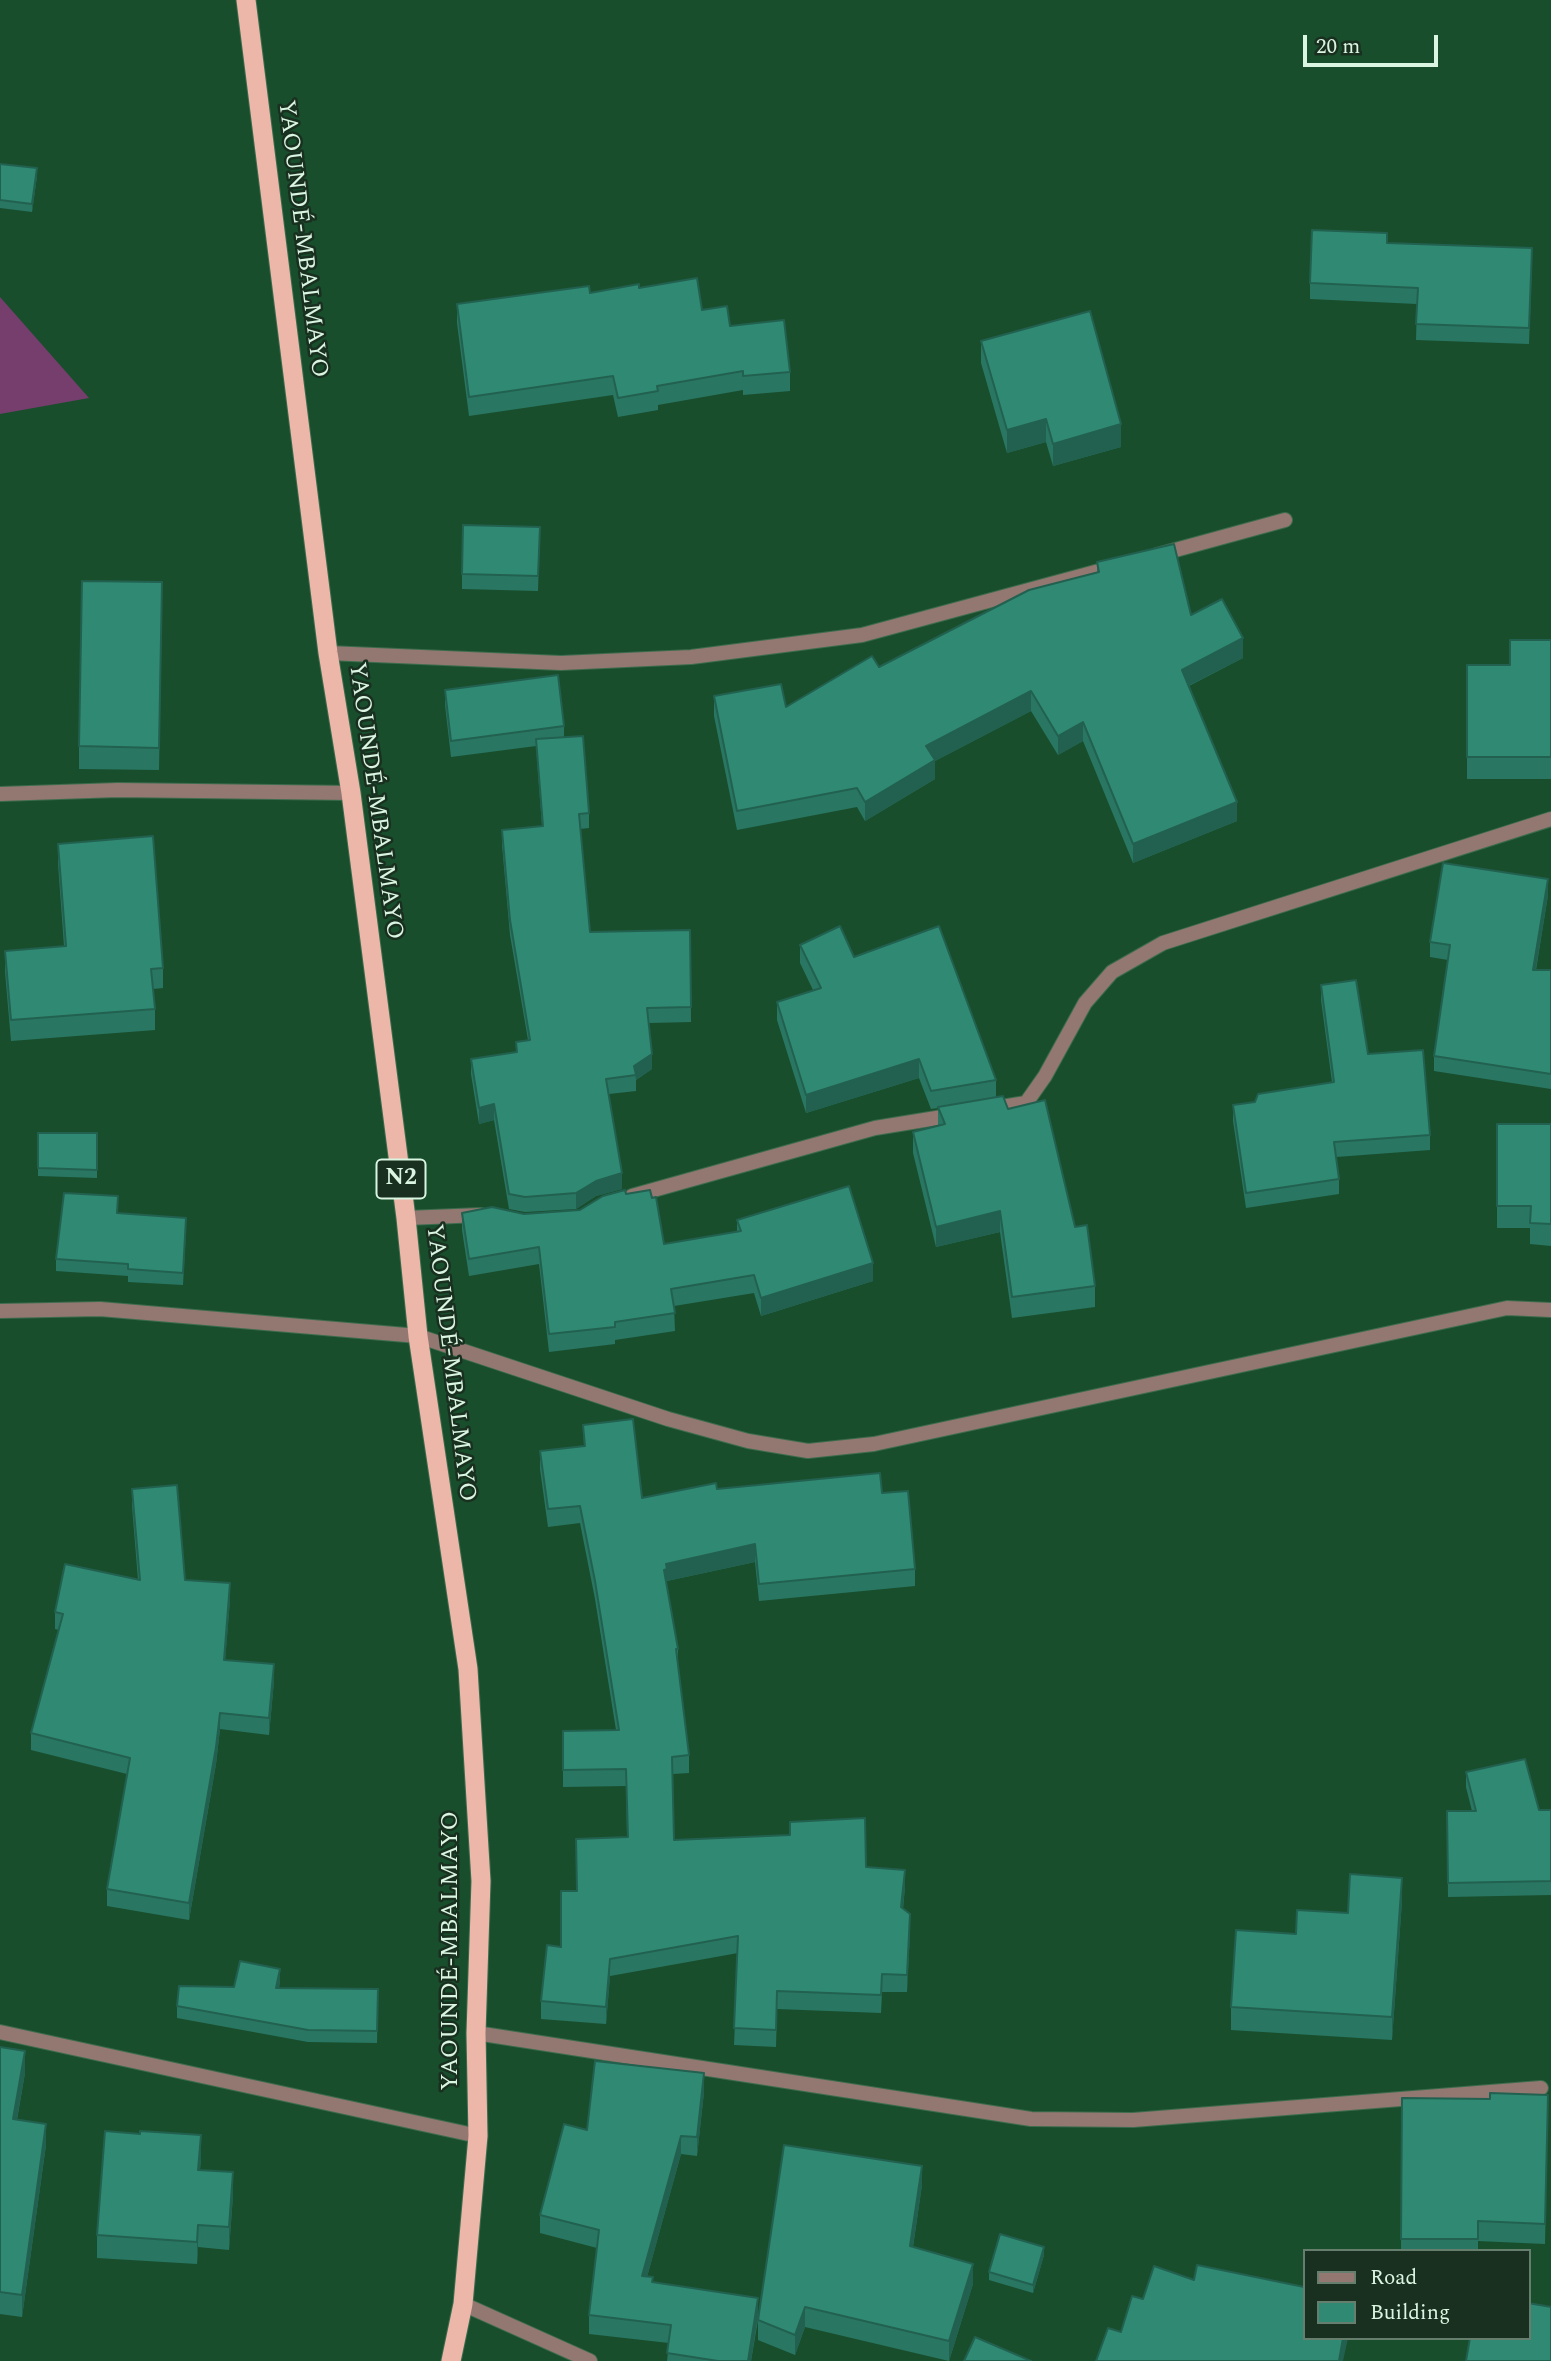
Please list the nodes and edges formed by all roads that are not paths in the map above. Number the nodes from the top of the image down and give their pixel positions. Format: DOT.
graph roads {
  1 [pos="246,0"];
  2 [pos="1285,520"];
  3 [pos="328,653"];
  4 [pos="351,793"];
  5 [pos="0,794"];
  6 [pos="1551,819"];
  7 [pos="612,1201"];
  8 [pos="499,1217"];
  9 [pos="406,1218"];
  10 [pos="1551,1310"];
  11 [pos="0,1311"];
  12 [pos="418,1336"];
  13 [pos="0,2032"];
  14 [pos="476,2034"];
  15 [pos="1541,2088"];
  16 [pos="478,2136"];
  17 [pos="463,2304"];
  18 [pos="451,2361"];
  19 [pos="590,2361"];
  1 -- 3 [label="highway, YAOUNDÉ-MBALMAYO / N2"];
  2 -- 3 [label="street"];
  3 -- 4 [label="highway, YAOUNDÉ-MBALMAYO / N2"];
  4 -- 5 [label="street"];
  4 -- 9 [label="highway, YAOUNDÉ-MBALMAYO / N2"];
  6 -- 7 [label="street"];
  8 -- 9 [label="street"];
  9 -- 12 [label="highway, YAOUNDÉ-MBALMAYO / N2"];
  10 -- 12 [label="street"];
  11 -- 12 [label="street"];
  12 -- 14 [label="highway, YAOUNDÉ-MBALMAYO / N2"];
  13 -- 16 [label="street"];
  14 -- 15 [label="street"];
  14 -- 16 [label="highway, YAOUNDÉ-MBALMAYO / N2"];
  16 -- 17 [label="highway, YAOUNDÉ-MBALMAYO / N2"];
  17 -- 18 [label="highway, YAOUNDÉ-MBALMAYO / N2"];
  17 -- 19 [label="street"];
}
